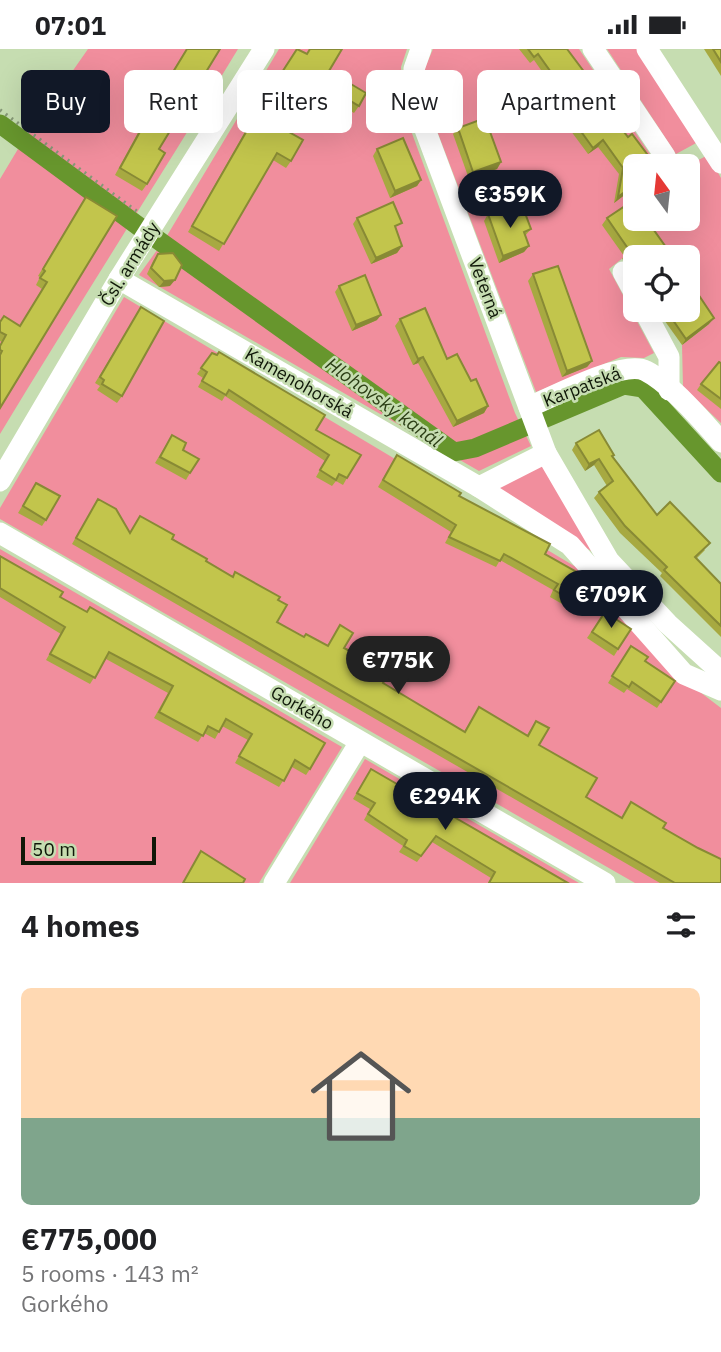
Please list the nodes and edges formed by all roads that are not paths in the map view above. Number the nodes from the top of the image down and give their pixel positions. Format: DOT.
graph roads {
  1 [pos="264,49"];
  2 [pos="421,49"];
  3 [pos="593,49"];
  4 [pos="647,49"];
  5 [pos="664,154"];
  6 [pos="721,163"];
  7 [pos="119,279"];
  8 [pos="650,322"];
  9 [pos="669,390"];
  10 [pos="529,407"];
  11 [pos="721,442"];
  12 [pos="546,453"];
  13 [pos="0,481"];
  14 [pos="479,487"];
  15 [pos="0,533"];
  16 [pos="721,672"];
  17 [pos="721,690"];
  18 [pos="360,742"];
  19 [pos="274,883"];
  20 [pos="605,883"];
  1 -- 7 [label="street, Čsl. armády"];
  2 -- 10 [label="street, Veterná"];
  3 -- 5 [label="street"];
  4 -- 6 [label="street"];
  7 -- 13 [label="street, Čsl. armády"];
  7 -- 14 [label="street, Kamenohorská"];
  8 -- 9 [label="street"];
  9 -- 10 [label="street, Karpatská"];
  9 -- 11 [label="street, Karpatská"];
  10 -- 12 [label="street"];
  12 -- 14 [label="street"];
  12 -- 16 [label="street"];
  14 -- 17 [label="street, Kamenohorská"];
  15 -- 18 [label="street, Gorkého"];
  18 -- 19 [label="street"];
  18 -- 20 [label="street, Gorkého"];
}
